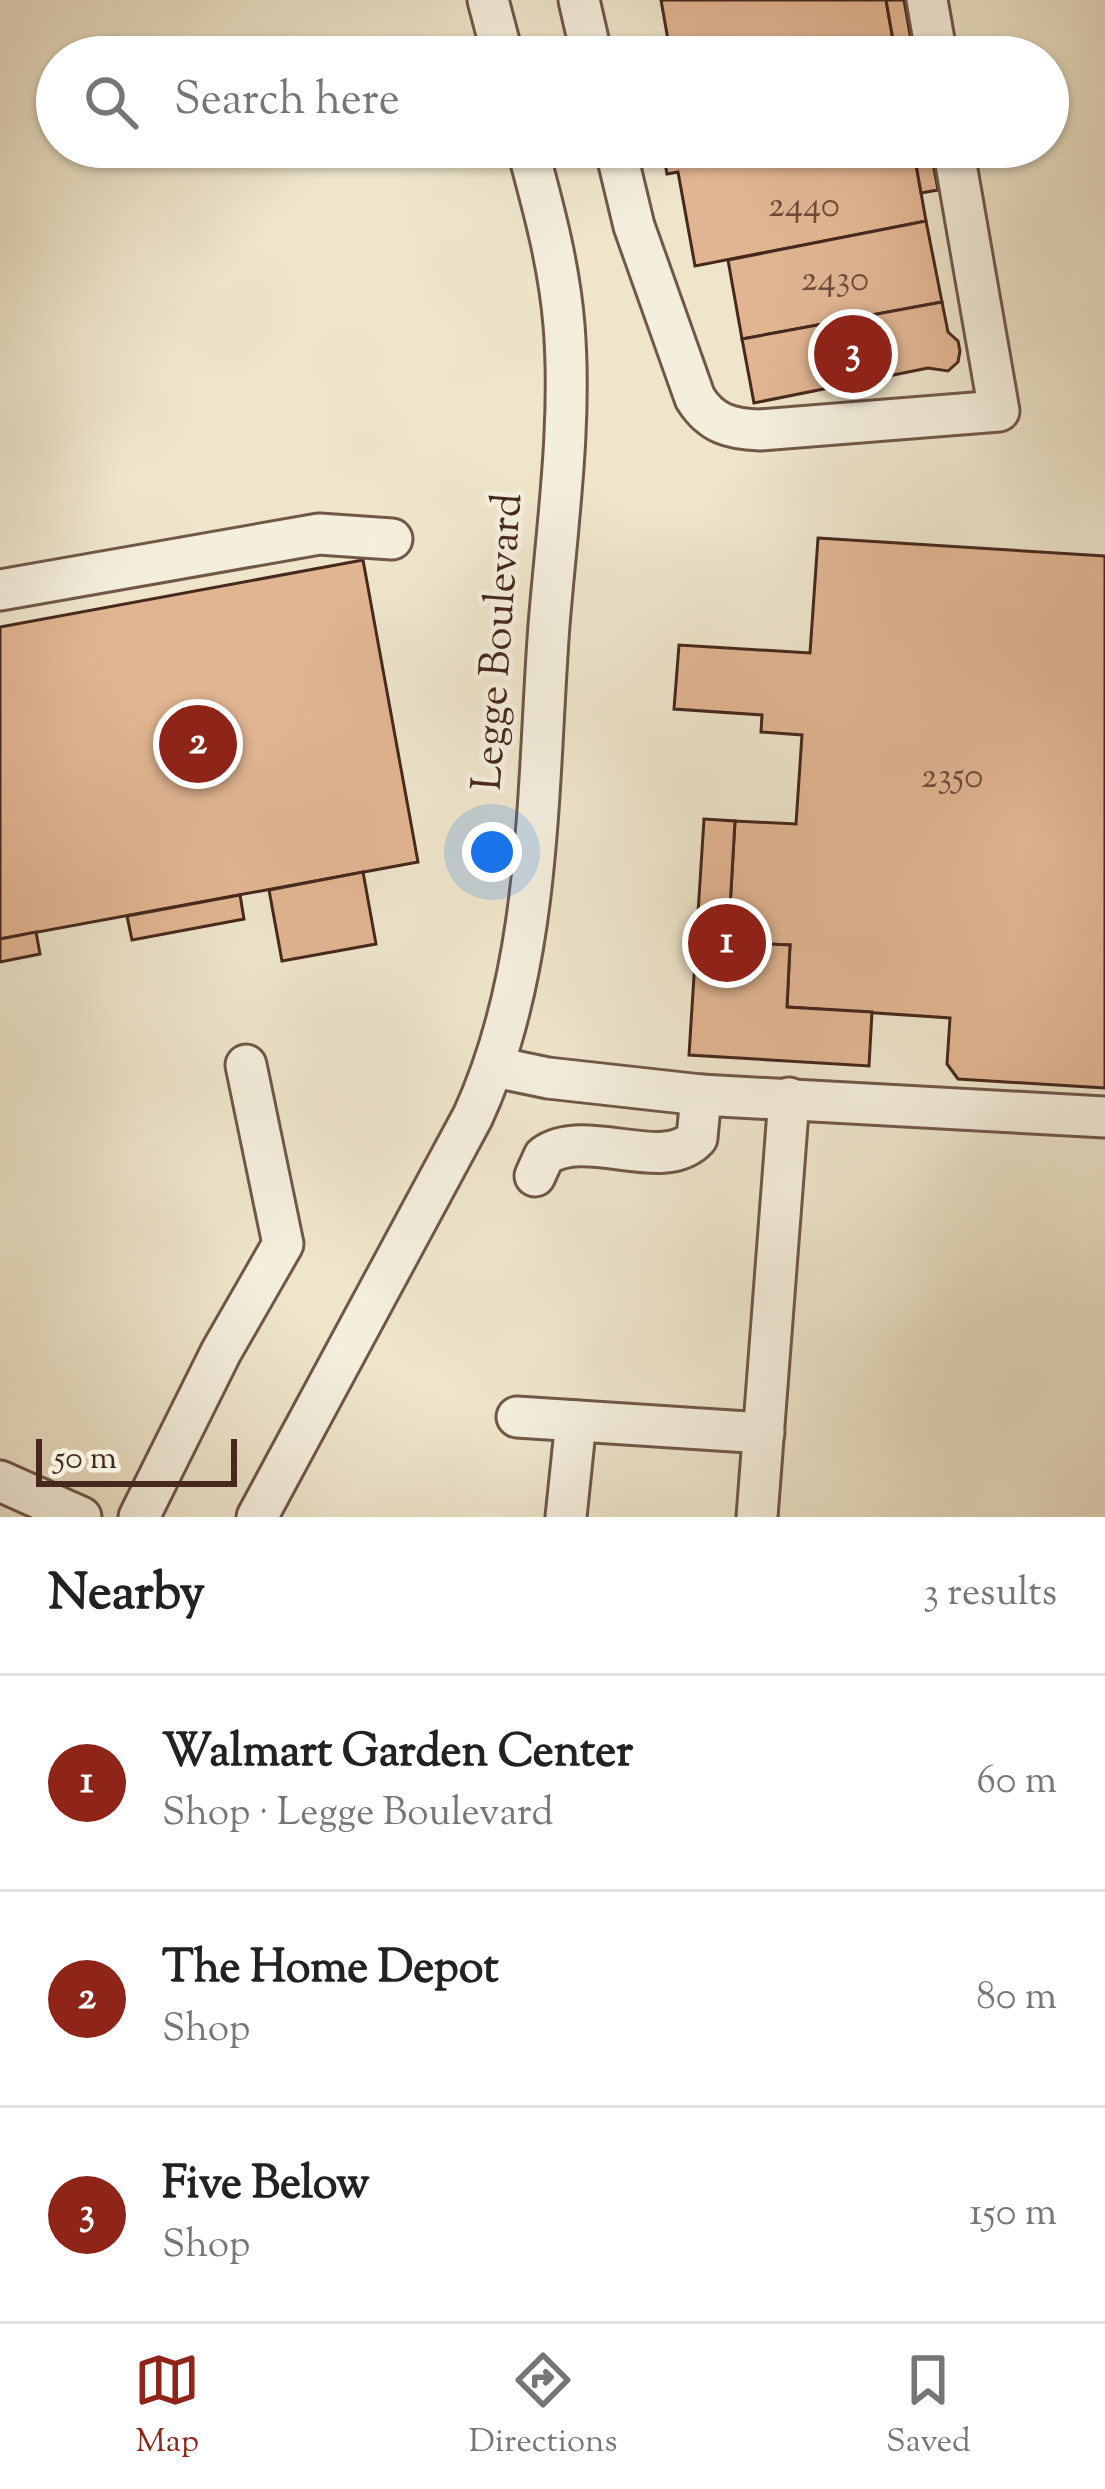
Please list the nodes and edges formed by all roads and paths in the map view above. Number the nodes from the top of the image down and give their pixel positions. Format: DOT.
graph roads {
  1 [pos="488,0"];
  2 [pos="579,0"];
  3 [pos="927,0"];
  4 [pos="497,36"];
  5 [pos="587,36"];
  6 [pos="933,36"];
  7 [pos="532,168"];
  8 [pos="619,168"];
  9 [pos="957,168"];
  10 [pos="392,538"];
  11 [pos="0,590"];
  12 [pos="246,1065"];
  13 [pos="495,1067"];
  14 [pos="701,1095"];
  15 [pos="789,1098"];
  16 [pos="1105,1117"];
  17 [pos="536,1176"];
  18 [pos="518,1417"];
  19 [pos="576,1420"];
  20 [pos="764,1433"];
  21 [pos="0,1481"];
  22 [pos="576,1516"];
  23 [pos="81,1517"];
  24 [pos="139,1517"];
  25 [pos="257,1517"];
  26 [pos="757,1517"];
  1 -- 4 [label="street"];
  2 -- 5 [label="street"];
  3 -- 6 [label="street"];
  7 -- 13 [label="street, Legge Boulevard"];
  8 -- 9 [label="street"];
  10 -- 11 [label="street"];
  12 -- 24 [label="street"];
  13 -- 14 [label="street"];
  13 -- 25 [label="street, Legge Boulevard"];
  14 -- 15 [label="street"];
  14 -- 17 [label="street"];
  15 -- 16 [label="street"];
  15 -- 20 [label="street"];
  18 -- 19 [label="street"];
  19 -- 20 [label="street"];
  19 -- 22 [label="street"];
  20 -- 26 [label="street"];
  21 -- 23 [label="street"];
}
